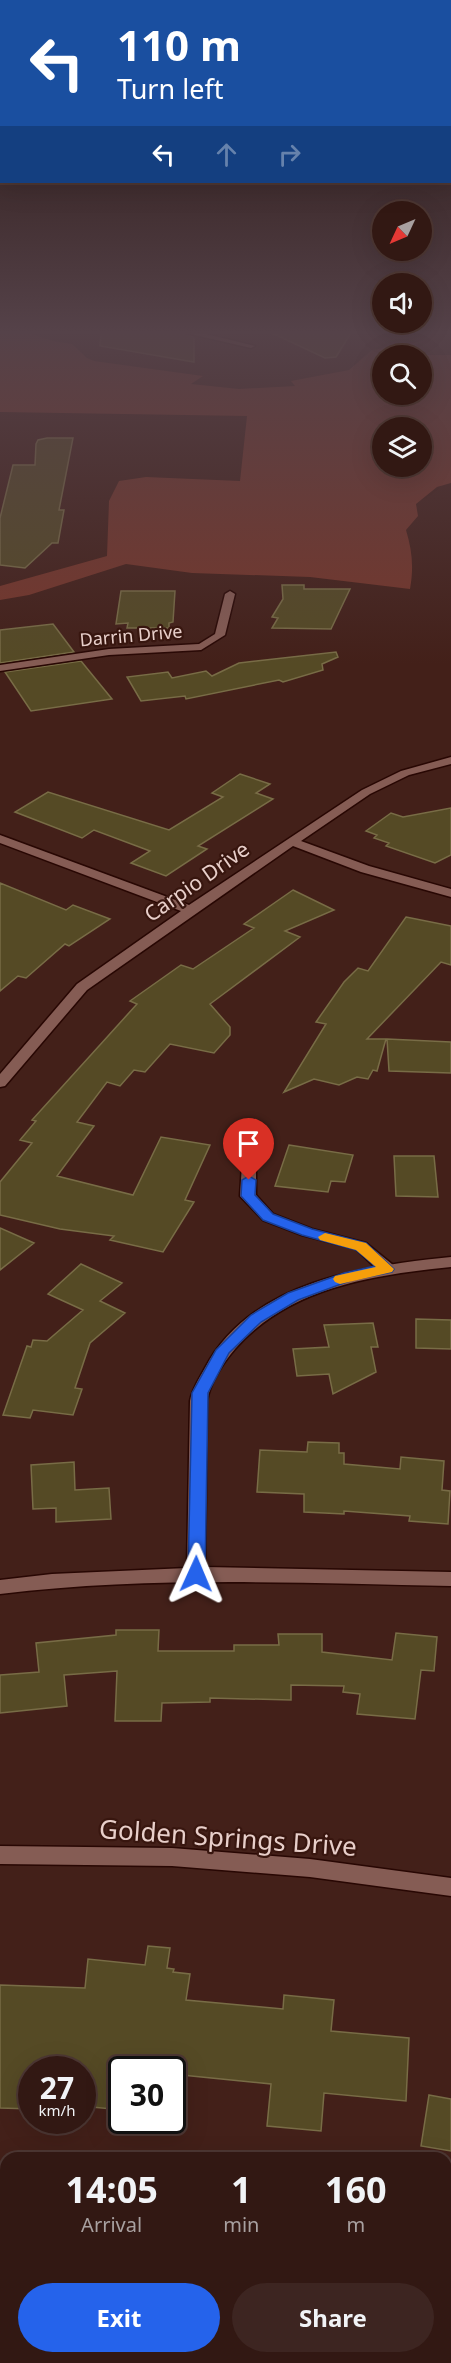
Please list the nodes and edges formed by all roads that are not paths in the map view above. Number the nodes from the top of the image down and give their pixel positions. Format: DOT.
graph roads {
  1 [pos="230,594"];
  2 [pos="0,668"];
  3 [pos="451,760"];
  4 [pos="0,839"];
  5 [pos="291,841"];
  6 [pos="451,893"];
  7 [pos="190,910"];
  8 [pos="0,1083"];
  9 [pos="249,1164"];
  10 [pos="451,1262"];
  11 [pos="387,1269"];
  12 [pos="196,1574"];
  13 [pos="451,1579"];
  14 [pos="0,1587"];
  15 [pos="0,1855"];
  16 [pos="451,1887"];
  1 -- 2 [label="street, Darrin Drive"];
  3 -- 5 [label="street, Carpio Drive"];
  4 -- 7 [label="street"];
  5 -- 6 [label="street"];
  5 -- 7 [label="street, Carpio Drive"];
  7 -- 8 [label="street, Carpio Drive"];
  9 -- 11 [label="street"];
  10 -- 11 [label="street"];
  11 -- 12 [label="street"];
  12 -- 13 [label="street"];
  12 -- 14 [label="street"];
  15 -- 16 [label="street, Golden Springs Drive"];
}
